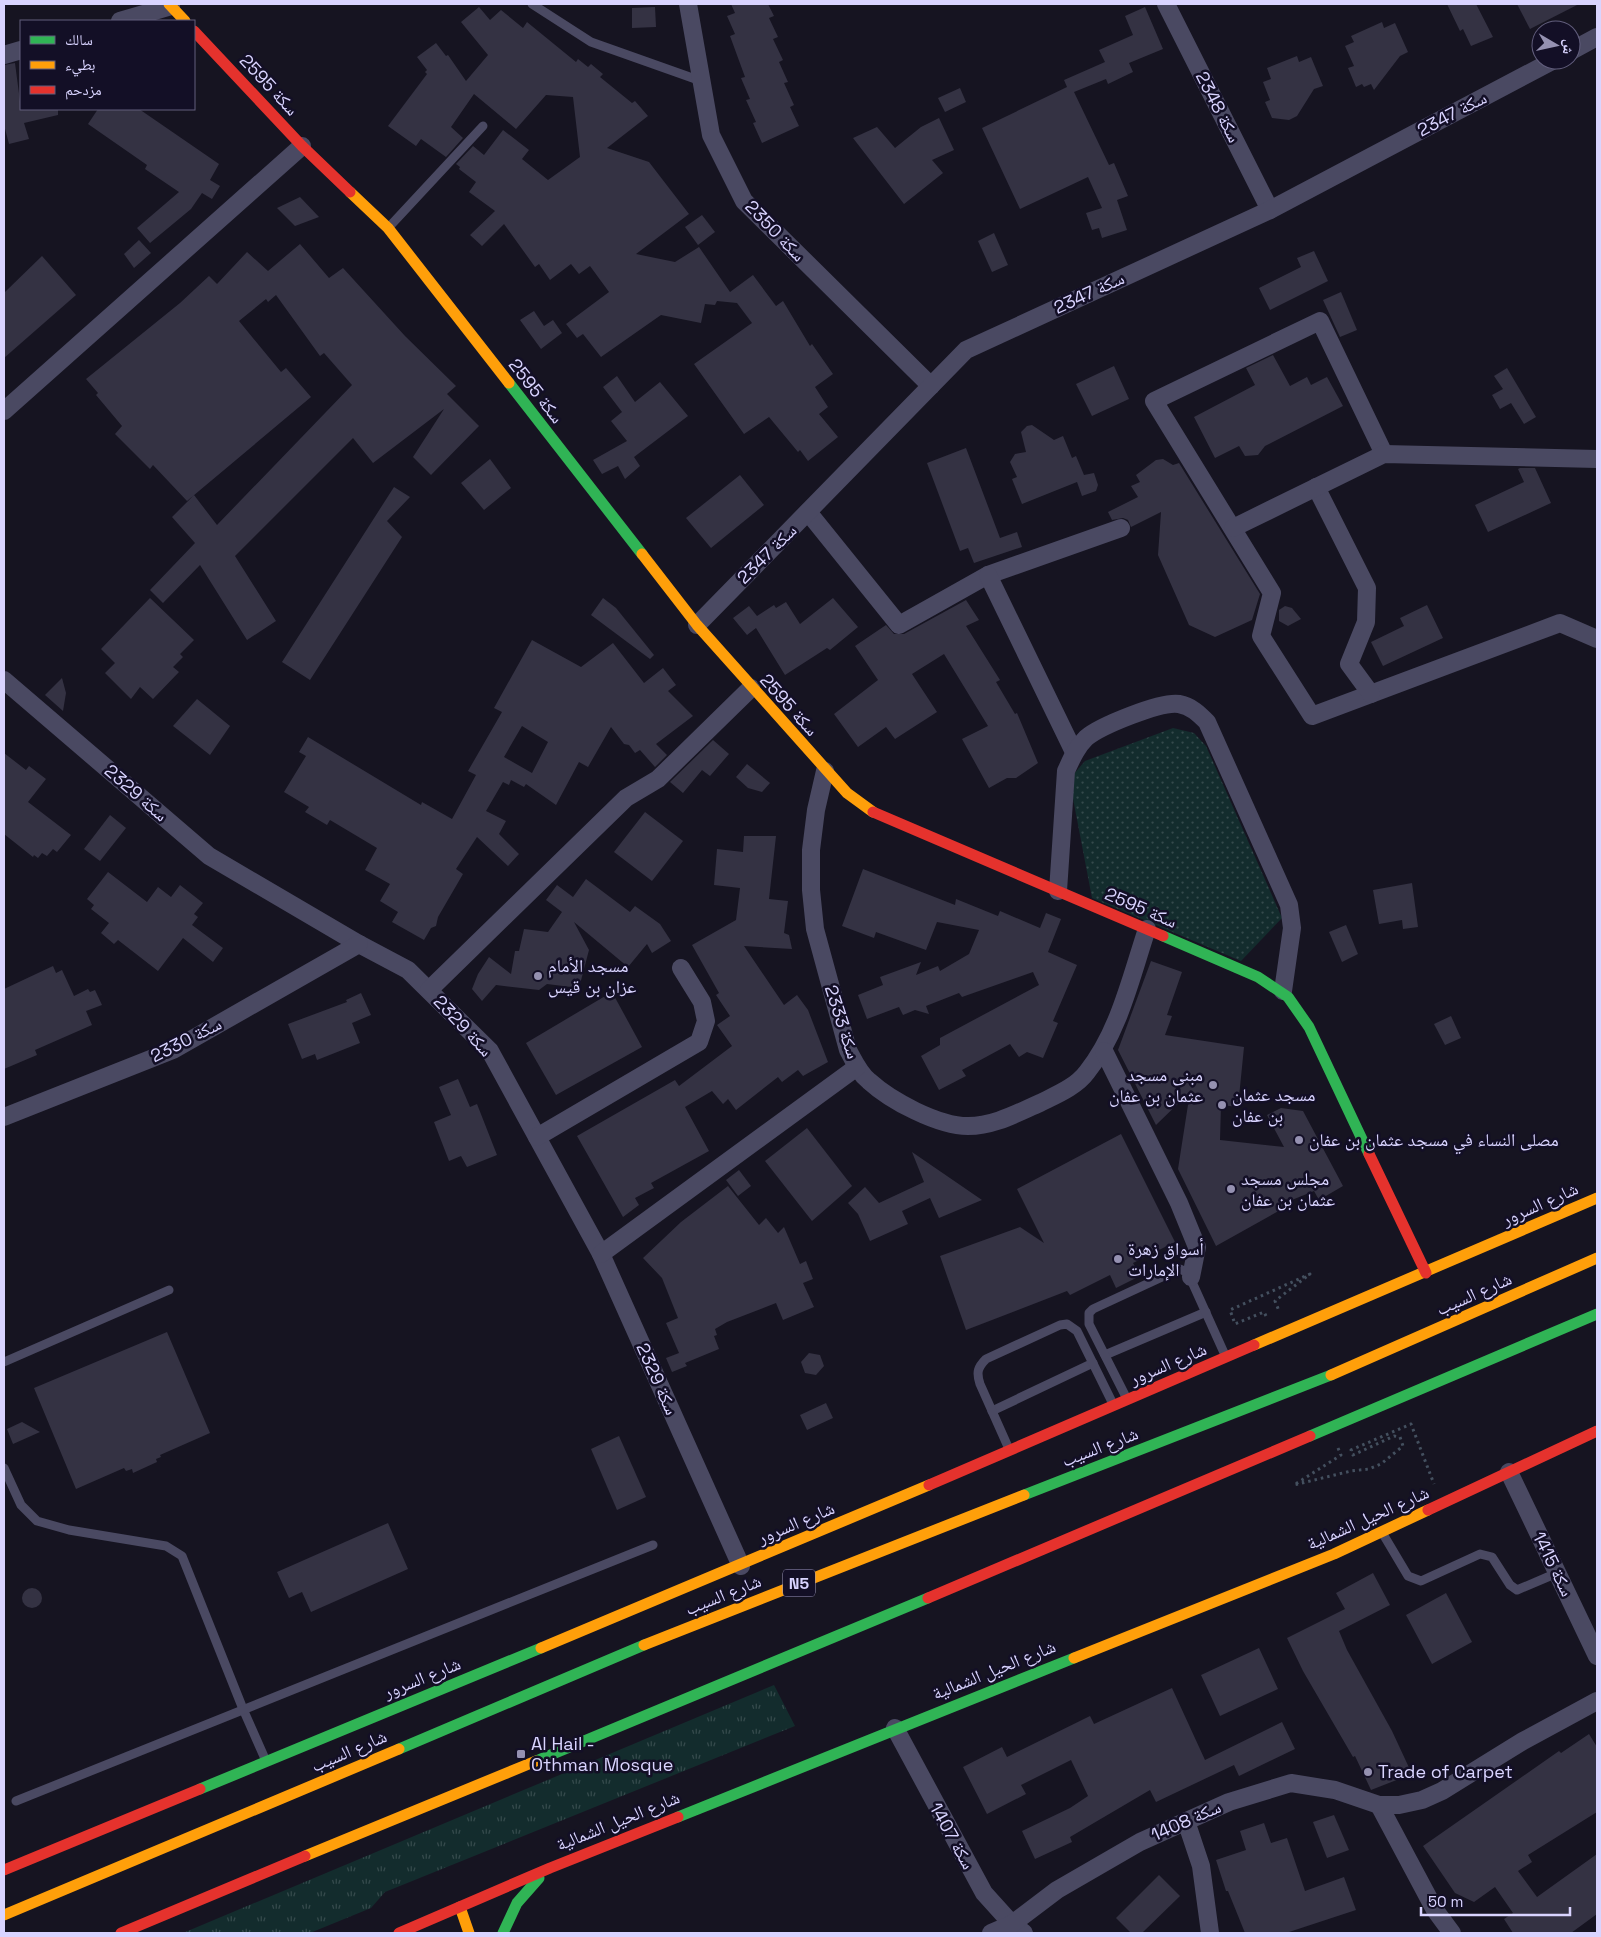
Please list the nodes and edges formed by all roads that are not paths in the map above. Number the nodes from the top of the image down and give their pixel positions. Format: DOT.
graph roads {
  1 [pos="532,4"];
  2 [pos="688,4"];
  3 [pos="1166,4"];
  4 [pos="170,5"];
  5 [pos="123,20"];
  6 [pos="184,20"];
  7 [pos="195,32"];
  8 [pos="1597,37"];
  9 [pos="1581,46"];
  10 [pos="20,50"];
  11 [pos="4,55"];
  12 [pos="1535,70"];
  13 [pos="701,81"];
  14 [pos="483,126"];
  15 [pos="302,146"];
  16 [pos="1270,210"];
  17 [pos="388,228"];
  18 [pos="931,386"];
  19 [pos="4,410"];
  20 [pos="1384,454"];
  21 [pos="1597,459"];
  22 [pos="1316,487"];
  23 [pos="808,512"];
  24 [pos="1121,528"];
  25 [pos="1232,528"];
  26 [pos="988,575"];
  27 [pos="697,625"];
  28 [pos="1597,639"];
  29 [pos="4,680"];
  30 [pos="751,688"];
  31 [pos="1371,694"];
  32 [pos="1074,752"];
  33 [pos="825,771"];
  34 [pos="1058,891"];
  35 [pos="1147,929"];
  36 [pos="359,944"];
  37 [pos="682,968"];
  38 [pos="429,990"];
  39 [pos="1283,991"];
  40 [pos="1104,1051"];
  41 [pos="857,1067"];
  42 [pos="4,1117"];
  43 [pos="537,1137"];
  44 [pos="1597,1198"];
  45 [pos="601,1254"];
  46 [pos="1597,1258"];
  47 [pos="1426,1273"];
  48 [pos="1190,1277"];
  49 [pos="170,1290"];
  50 [pos="1206,1312"];
  51 [pos="1597,1314"];
  52 [pos="1105,1355"];
  53 [pos="1226,1358"];
  54 [pos="4,1362"];
  55 [pos="1093,1363"];
  56 [pos="1127,1401"];
  57 [pos="1114,1406"];
  58 [pos="992,1411"];
  59 [pos="1597,1431"];
  60 [pos="1010,1451"];
  61 [pos="4,1468"];
  62 [pos="1509,1472"];
  63 [pos="1382,1532"];
  64 [pos="653,1545"];
  65 [pos="741,1566"];
  66 [pos="1557,1573"];
  67 [pos="1597,1656"];
  68 [pos="1597,1701"];
  69 [pos="243,1709"];
  70 [pos="895,1728"];
  71 [pos="267,1762"];
  72 [pos="16,1801"];
  73 [pos="1379,1805"];
  74 [pos="1186,1821"];
  75 [pos="5,1866"];
  76 [pos="550,1868"];
  77 [pos="460,1907"];
  78 [pos="4,1915"];
  79 [pos="1018,1929"];
  80 [pos="121,1933"];
  81 [pos="399,1933"];
  82 [pos="469,1933"];
  83 [pos="503,1933"];
  84 [pos="991,1933"];
  85 [pos="1210,1933"];
  86 [pos="1452,1933"];
  1 -- 13 [label="lane"];
  2 -- 13 [label="street, سكة 2350"];
  3 -- 16 [label="street, سكة 2348"];
  4 -- 5 [label="street"];
  4 -- 6 [label="main road"];
  7 -- 15 [label="main road, سكة 2595"];
  8 -- 9 [label="street"];
  10 -- 11 [label="street"];
  12 -- 16 [label="street, سكة 2347"];
  13 -- 18 [label="street, سكة 2350"];
  14 -- 17 [label="lane"];
  15 -- 17 [label="main road, سكة 2595"];
  15 -- 19 [label="street"];
  16 -- 18 [label="street, سكة 2347"];
  17 -- 27 [label="main road, سكة 2595"];
  18 -- 23 [label="street, سكة 2347"];
  20 -- 21 [label="street"];
  20 -- 22 [label="street"];
  20 -- 25 [label="street"];
  22 -- 25 [label="street"];
  22 -- 31 [label="street"];
  23 -- 26 [label="street"];
  23 -- 27 [label="street, سكة 2347"];
  24 -- 26 [label="street"];
  25 -- 31 [label="street"];
  26 -- 32 [label="street"];
  27 -- 30 [label="main road, سكة 2595"];
  28 -- 31 [label="street"];
  29 -- 36 [label="street, سكة 2329"];
  30 -- 33 [label="main road, سكة 2595"];
  30 -- 38 [label="street"];
  32 -- 34 [label="street"];
  32 -- 39 [label="street"];
  33 -- 34 [label="main road, سكة 2595"];
  33 -- 41 [label="street, سكة 2333"];
  34 -- 35 [label="main road, سكة 2595"];
  35 -- 39 [label="main road, سكة 2595"];
  35 -- 40 [label="street, سكة 2333"];
  36 -- 38 [label="street, سكة 2329"];
  36 -- 42 [label="street, سكة 2330"];
  37 -- 43 [label="street"];
  38 -- 43 [label="street, سكة 2329"];
  39 -- 47 [label="main road, سكة 2595"];
  40 -- 41 [label="street, سكة 2333"];
  40 -- 48 [label="street"];
  41 -- 45 [label="street"];
  43 -- 45 [label="street, سكة 2329"];
  44 -- 47 [label="main road, شارع السرور"];
  45 -- 65 [label="street, سكة 2329"];
  46 -- 78 [label="main road, شارع السيب / N5"];
  47 -- 53 [label="main road, شارع السرور"];
  48 -- 50 [label="lane"];
  48 -- 52 [label="lane"];
  49 -- 54 [label="lane"];
  50 -- 52 [label="lane"];
  50 -- 53 [label="lane"];
  51 -- 80 [label="main road"];
  52 -- 56 [label="lane"];
  53 -- 56 [label="main road, شارع السرور"];
  55 -- 57 [label="lane"];
  55 -- 58 [label="lane"];
  55 -- 58 [label="lane"];
  56 -- 57 [label="main road, شارع السرور"];
  57 -- 60 [label="main road, شارع السرور"];
  58 -- 60 [label="lane"];
  59 -- 62 [label="main road, شارع الحيل الشمالية"];
  60 -- 65 [label="main road, شارع السرور"];
  61 -- 69 [label="lane"];
  62 -- 63 [label="main road, شارع الحيل الشمالية"];
  62 -- 66 [label="street, سكة 1415"];
  63 -- 66 [label="lane"];
  63 -- 70 [label="main road, شارع الحيل الشمالية"];
  64 -- 69 [label="lane"];
  65 -- 71 [label="main road, شارع السرور"];
  66 -- 67 [label="street, سكة 1415"];
  68 -- 73 [label="street, سكة 1408"];
  69 -- 71 [label="lane"];
  69 -- 72 [label="lane"];
  70 -- 76 [label="main road, شارع الحيل الشمالية"];
  70 -- 79 [label="street, سكة 1407"];
  71 -- 75 [label="main road, شارع السرور"];
  73 -- 74 [label="street, سكة 1408"];
  73 -- 86 [label="street"];
  74 -- 79 [label="street, سكة 1408"];
  74 -- 85 [label="street"];
  76 -- 77 [label="main road, شارع الحيل الشمالية"];
  76 -- 83 [label="main road"];
  77 -- 81 [label="main road, شارع الحيل الشمالية"];
  77 -- 82 [label="main road"];
  79 -- 84 [label="street, سكة 1408"];
}
